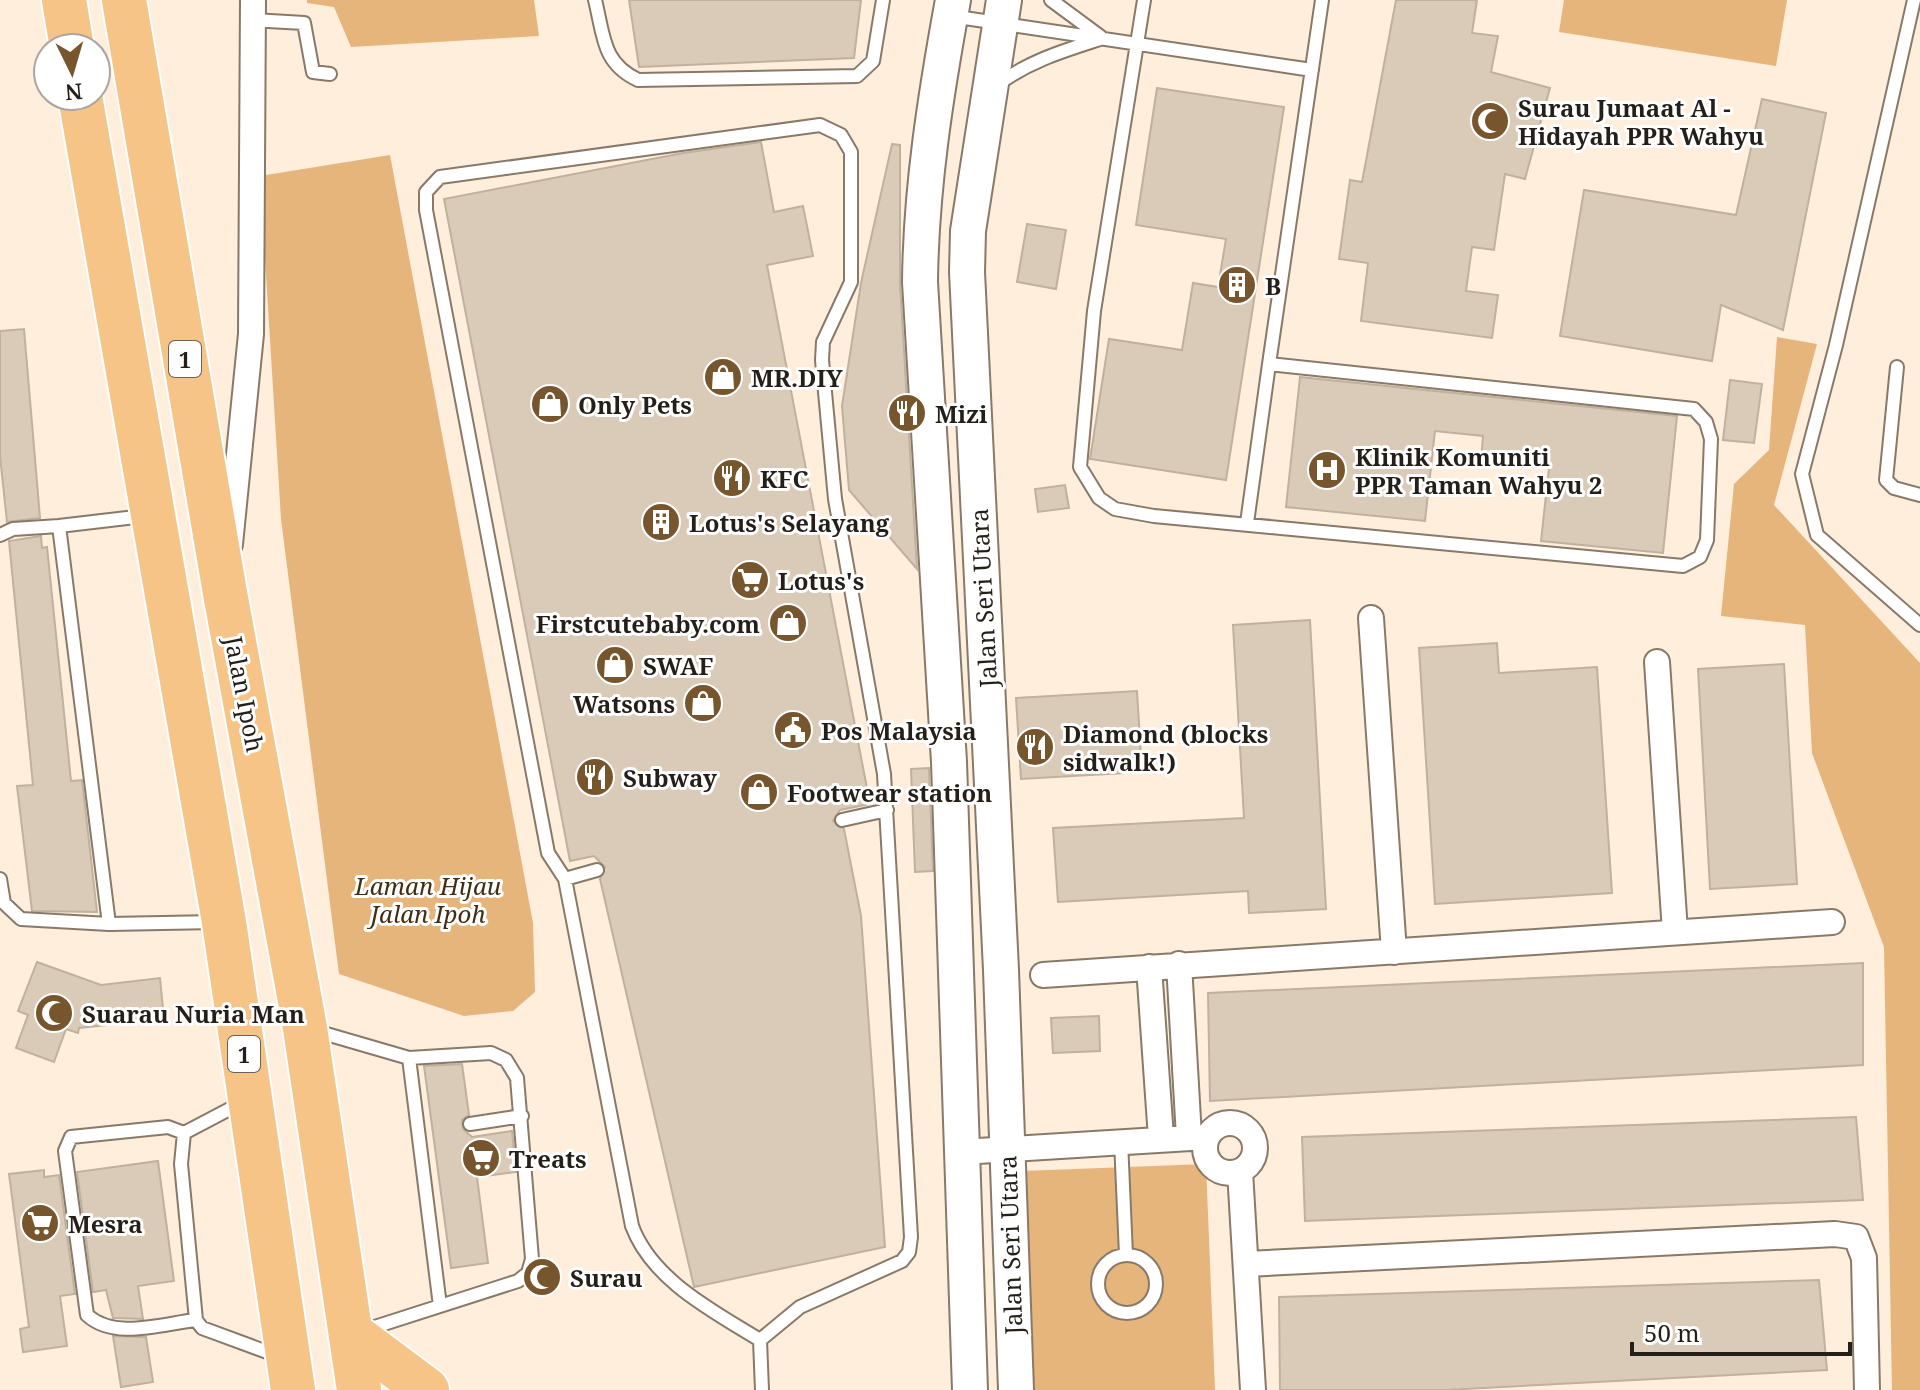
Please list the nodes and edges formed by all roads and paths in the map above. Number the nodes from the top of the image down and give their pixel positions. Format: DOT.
graph roads {
  1 [pos="64,0"];
  2 [pos="124,0"];
  3 [pos="595,0"];
  4 [pos="883,0"];
  5 [pos="1051,0"];
  6 [pos="1144,0"];
  7 [pos="1322,0"];
  8 [pos="1914,0"];
  9 [pos="952,8"];
  10 [pos="252,10"];
  11 [pos="1002,12"];
  12 [pos="69,32"];
  13 [pos="1103,38"];
  14 [pos="1138,44"];
  15 [pos="1312,70"];
  16 [pos="330,74"];
  17 [pos="990,91"];
  18 [pos="83,112"];
  19 [pos="1269,364"];
  20 [pos="1897,367"];
  21 [pos="1920,495"];
  22 [pos="151,515"];
  23 [pos="1247,523"];
  24 [pos="59,526"];
  25 [pos="0,535"];
  26 [pos="225,593"];
  27 [pos="1371,618"];
  28 [pos="1920,625"];
  29 [pos="1657,662"];
  30 [pos="887,810"];
  31 [pos="842,820"];
  32 [pos="597,870"];
  33 [pos="0,879"];
  34 [pos="565,879"];
  35 [pos="224,922"];
  36 [pos="1832,922"];
  37 [pos="109,924"];
  38 [pos="1675,932"];
  39 [pos="1394,952"];
  40 [pos="1179,964"];
  41 [pos="1149,967"];
  42 [pos="1043,975"];
  43 [pos="305,1028"];
  44 [pos="409,1058"];
  45 [pos="250,1098"];
  46 [pos="522,1116"];
  47 [pos="470,1124"];
  48 [pos="432,1129"];
  49 [pos="418,1131"];
  50 [pos="184,1133"];
  51 [pos="1198,1137"];
  52 [pos="1161,1138"];
  53 [pos="1121,1141"];
  54 [pos="1006,1149"];
  55 [pos="962,1152"];
  56 [pos="1240,1171"];
  57 [pos="1126,1255"];
  58 [pos="1247,1264"];
  59 [pos="440,1306"];
  60 [pos="196,1320"];
  61 [pos="352,1334"];
  62 [pos="760,1340"];
  63 [pos="291,1375"];
  64 [pos="359,1390"];
  65 [pos="427,1390"];
  66 [pos="762,1390"];
  67 [pos="970,1390"];
  68 [pos="1016,1390"];
  69 [pos="1253,1390"];
  70 [pos="1867,1390"];
  1 -- 12 [label="highway"];
  2 -- 26 [label="highway, Jalan Ipoh / 1"];
  3 -- 4 [label="lane"];
  5 -- 13 [label="lane"];
  6 -- 14 [label="lane"];
  7 -- 15 [label="lane"];
  8 -- 28 [label="lane"];
  9 -- 11 [label="lane"];
  9 -- 55 [label="street, Jalan Seri Utara"];
  10 -- 16 [label="lane"];
  10 -- 26 [label="street"];
  11 -- 13 [label="lane"];
  11 -- 17 [label="street, Jalan Seri Utara"];
  13 -- 14 [label="lane"];
  13 -- 17 [label="lane"];
  14 -- 15 [label="lane"];
  14 -- 23 [label="lane"];
  15 -- 19 [label="lane"];
  17 -- 54 [label="street, Jalan Seri Utara"];
  18 -- 22 [label="highway, 1"];
  19 -- 23 [label="lane"];
  19 -- 23 [label="lane"];
  20 -- 21 [label="lane"];
  22 -- 24 [label="lane"];
  22 -- 35 [label="highway, 1"];
  24 -- 25 [label="lane"];
  24 -- 37 [label="lane"];
  26 -- 43 [label="highway, Jalan Ipoh / 1"];
  27 -- 39 [label="street"];
  29 -- 38 [label="street"];
  30 -- 31 [label="lane"];
  30 -- 34 [label="lane"];
  30 -- 62 [label="lane"];
  32 -- 34 [label="lane"];
  33 -- 37 [label="lane"];
  34 -- 62 [label="lane"];
  35 -- 37 [label="lane"];
  35 -- 45 [label="highway, 1"];
  36 -- 38 [label="street"];
  38 -- 39 [label="street"];
  39 -- 40 [label="street"];
  40 -- 41 [label="street"];
  40 -- 51 [label="street"];
  41 -- 42 [label="street"];
  41 -- 52 [label="street"];
  43 -- 44 [label="lane"];
  43 -- 61 [label="highway, Jalan Ipoh / 1"];
  44 -- 46 [label="lane"];
  44 -- 49 [label="lane"];
  45 -- 50 [label="lane"];
  45 -- 63 [label="highway, 1"];
  46 -- 47 [label="lane"];
  46 -- 59 [label="lane"];
  48 -- 49 [label="lane"];
  49 -- 59 [label="lane"];
  50 -- 60 [label="lane"];
  50 -- 60 [label="lane"];
  51 -- 52 [label="street"];
  51 -- 56 [label="street"];
  51 -- 56 [label="street"];
  52 -- 53 [label="street"];
  53 -- 54 [label="street"];
  53 -- 57 [label="lane"];
  54 -- 55 [label="street"];
  54 -- 68 [label="street, Jalan Seri Utara"];
  55 -- 67 [label="street, Jalan Seri Utara"];
  56 -- 58 [label="street"];
  57 -- 57 [label="lane"];
  58 -- 69 [label="street"];
  58 -- 70 [label="street"];
  59 -- 61 [label="lane"];
  60 -- 63 [label="lane"];
  61 -- 64 [label="highway, Jalan Ipoh / 1"];
  61 -- 65 [label="highway"];
  62 -- 66 [label="lane"];
}
